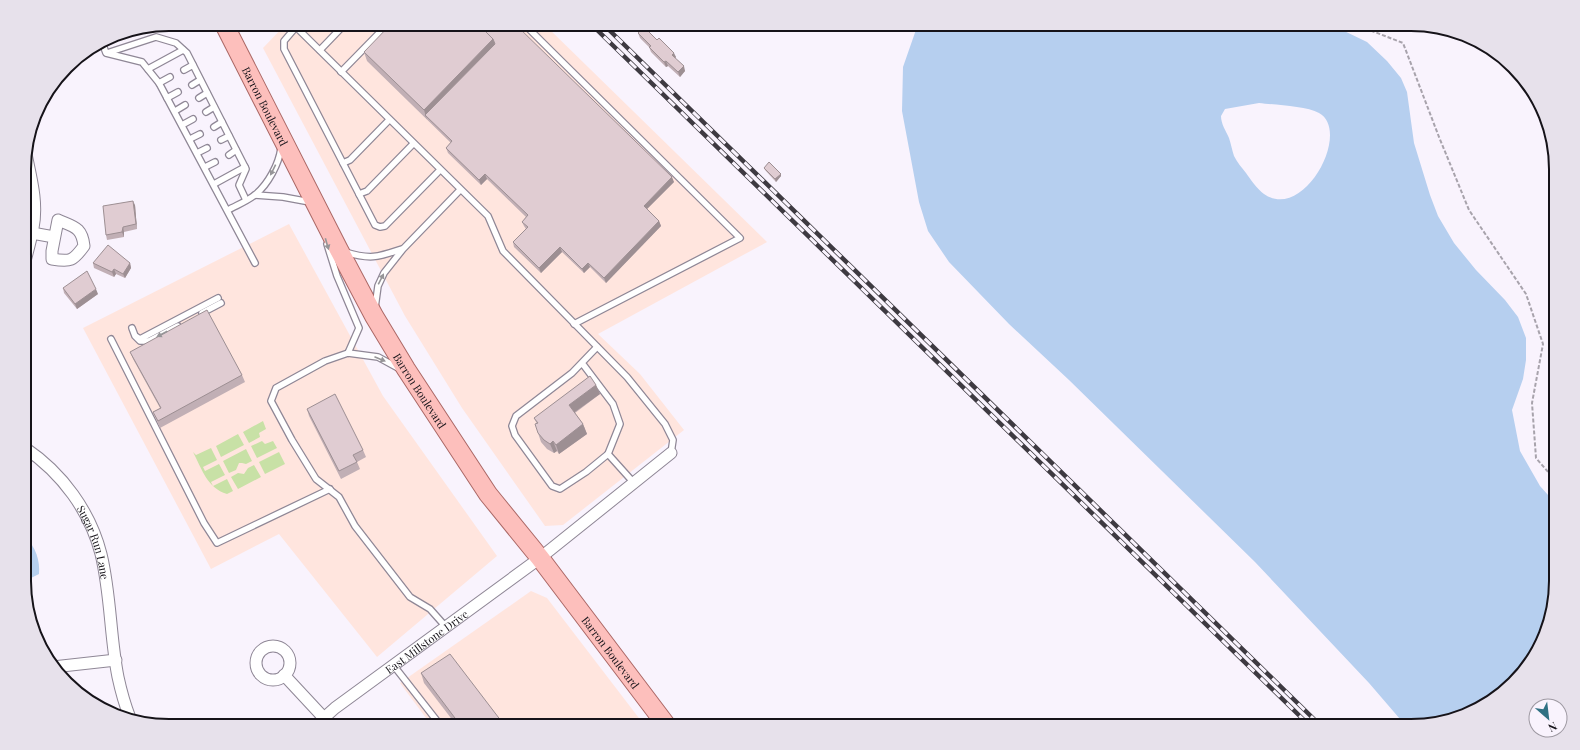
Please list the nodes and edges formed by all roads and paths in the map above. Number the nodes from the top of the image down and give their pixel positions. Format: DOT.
graph roads {
  1 [pos="228,31"];
  2 [pos="293,31"];
  3 [pos="303,31"];
  4 [pos="338,31"];
  5 [pos="381,31"];
  6 [pos="531,31"];
  7 [pos="1372,31"];
  8 [pos="104,47"];
  9 [pos="183,50"];
  10 [pos="320,50"];
  11 [pos="106,54"];
  12 [pos="193,65"];
  13 [pos="148,69"];
  14 [pos="184,70"];
  15 [pos="341,72"];
  16 [pos="170,77"];
  17 [pos="200,80"];
  18 [pos="159,83"];
  19 [pos="192,85"];
  20 [pos="178,92"];
  21 [pos="207,93"];
  22 [pos="167,98"];
  23 [pos="199,98"];
  24 [pos="185,105"];
  25 [pos="214,107"];
  26 [pos="175,111"];
  27 [pos="206,112"];
  28 [pos="193,119"];
  29 [pos="390,120"];
  30 [pos="222,122"];
  31 [pos="182,125"];
  32 [pos="214,126"];
  33 [pos="200,134"];
  34 [pos="229,136"];
  35 [pos="190,139"];
  36 [pos="221,140"];
  37 [pos="283,140"];
  38 [pos="413,144"];
  39 [pos="207,148"];
  40 [pos="236,150"];
  41 [pos="197,153"];
  42 [pos="229,154"];
  43 [pos="215,162"];
  44 [pos="343,163"];
  45 [pos="245,167"];
  46 [pos="205,168"];
  47 [pos="440,170"];
  48 [pos="31,178"];
  49 [pos="214,184"];
  50 [pos="460,190"];
  51 [pos="359,194"];
  52 [pos="255,195"];
  53 [pos="246,200"];
  54 [pos="315,204"];
  55 [pos="228,210"];
  56 [pos="32,233"];
  57 [pos="31,236"];
  58 [pos="54,237"];
  59 [pos="402,248"];
  60 [pos="339,250"];
  61 [pos="255,263"];
  62 [pos="220,300"];
  63 [pos="374,316"];
  64 [pos="574,324"];
  65 [pos="132,328"];
  66 [pos="111,339"];
  67 [pos="597,347"];
  68 [pos="348,353"];
  69 [pos="582,363"];
  70 [pos="409,374"];
  71 [pos="31,453"];
  72 [pos="671,453"];
  73 [pos="608,454"];
  74 [pos="1549,473"];
  75 [pos="634,483"];
  76 [pos="330,489"];
  77 [pos="540,558"];
  78 [pos="446,628"];
  79 [pos="116,660"];
  80 [pos="60,666"];
  81 [pos="394,666"];
  82 [pos="284,675"];
  83 [pos="128,713"];
  84 [pos="324,718"];
  85 [pos="436,719"];
  86 [pos="662,719"];
  1 -- 37 [label="main road, Barron Boulevard"];
  2 -- 44 [label="lane"];
  3 -- 10 [label="lane"];
  4 -- 10 [label="lane"];
  5 -- 15 [label="lane"];
  6 -- 64 [label="lane"];
  7 -- 74 [label="path"];
  8 -- 11 [label="lane"];
  9 -- 11 [label="lane"];
  9 -- 12 [label="lane"];
  9 -- 13 [label="lane"];
  10 -- 15 [label="lane"];
  11 -- 13 [label="lane"];
  12 -- 14 [label="lane"];
  12 -- 17 [label="lane"];
  13 -- 18 [label="lane"];
  15 -- 29 [label="lane"];
  16 -- 18 [label="lane"];
  17 -- 19 [label="lane"];
  17 -- 21 [label="lane"];
  18 -- 22 [label="lane"];
  20 -- 22 [label="lane"];
  21 -- 23 [label="lane"];
  21 -- 25 [label="lane"];
  22 -- 26 [label="lane"];
  24 -- 26 [label="lane"];
  25 -- 27 [label="lane"];
  25 -- 30 [label="lane"];
  26 -- 31 [label="lane"];
  28 -- 31 [label="lane"];
  29 -- 38 [label="lane"];
  29 -- 44 [label="lane"];
  30 -- 32 [label="lane"];
  30 -- 34 [label="lane"];
  31 -- 35 [label="lane"];
  33 -- 35 [label="lane"];
  34 -- 36 [label="lane"];
  34 -- 40 [label="lane"];
  35 -- 41 [label="lane"];
  37 -- 52 [label="lane, one-way"];
  37 -- 54 [label="main road, Barron Boulevard"];
  38 -- 47 [label="lane"];
  38 -- 51 [label="lane"];
  39 -- 41 [label="lane"];
  40 -- 42 [label="lane"];
  40 -- 45 [label="lane"];
  41 -- 46 [label="lane"];
  43 -- 46 [label="lane"];
  44 -- 51 [label="lane"];
  45 -- 49 [label="lane"];
  45 -- 53 [label="lane"];
  46 -- 49 [label="lane"];
  47 -- 50 [label="lane"];
  47 -- 51 [label="lane"];
  48 -- 56 [label="street"];
  49 -- 55 [label="lane"];
  50 -- 59 [label="lane"];
  50 -- 64 [label="lane"];
  52 -- 53 [label="lane"];
  52 -- 54 [label="lane"];
  53 -- 55 [label="lane"];
  54 -- 60 [label="main road, Barron Boulevard"];
  54 -- 68 [label="lane, one-way"];
  55 -- 61 [label="lane"];
  56 -- 57 [label="street"];
  56 -- 58 [label="street"];
  59 -- 60 [label="lane"];
  63 -- 59 [label="lane, one-way"];
  60 -- 63 [label="main road, Barron Boulevard"];
  62 -- 65 [label="lane, one-way"];
  63 -- 70 [label="main road, Barron Boulevard"];
  64 -- 67 [label="lane"];
  66 -- 76 [label="lane"];
  67 -- 69 [label="lane"];
  67 -- 72 [label="lane"];
  68 -- 70 [label="lane, one-way"];
  68 -- 76 [label="lane"];
  69 -- 73 [label="lane"];
  69 -- 73 [label="lane"];
  70 -- 77 [label="main road, Barron Boulevard"];
  71 -- 79 [label="street, Sugar Run Lane"];
  72 -- 75 [label="street, East Millstone Drive"];
  73 -- 75 [label="lane"];
  75 -- 77 [label="street, East Millstone Drive"];
  76 -- 78 [label="lane"];
  77 -- 78 [label="street, East Millstone Drive"];
  77 -- 86 [label="main road, Barron Boulevard"];
  78 -- 81 [label="street, East Millstone Drive"];
  79 -- 80 [label="street"];
  79 -- 83 [label="street, Sugar Run Lane"];
  81 -- 84 [label="street, East Millstone Drive"];
  81 -- 85 [label="lane"];
  82 -- 84 [label="street"];
}
